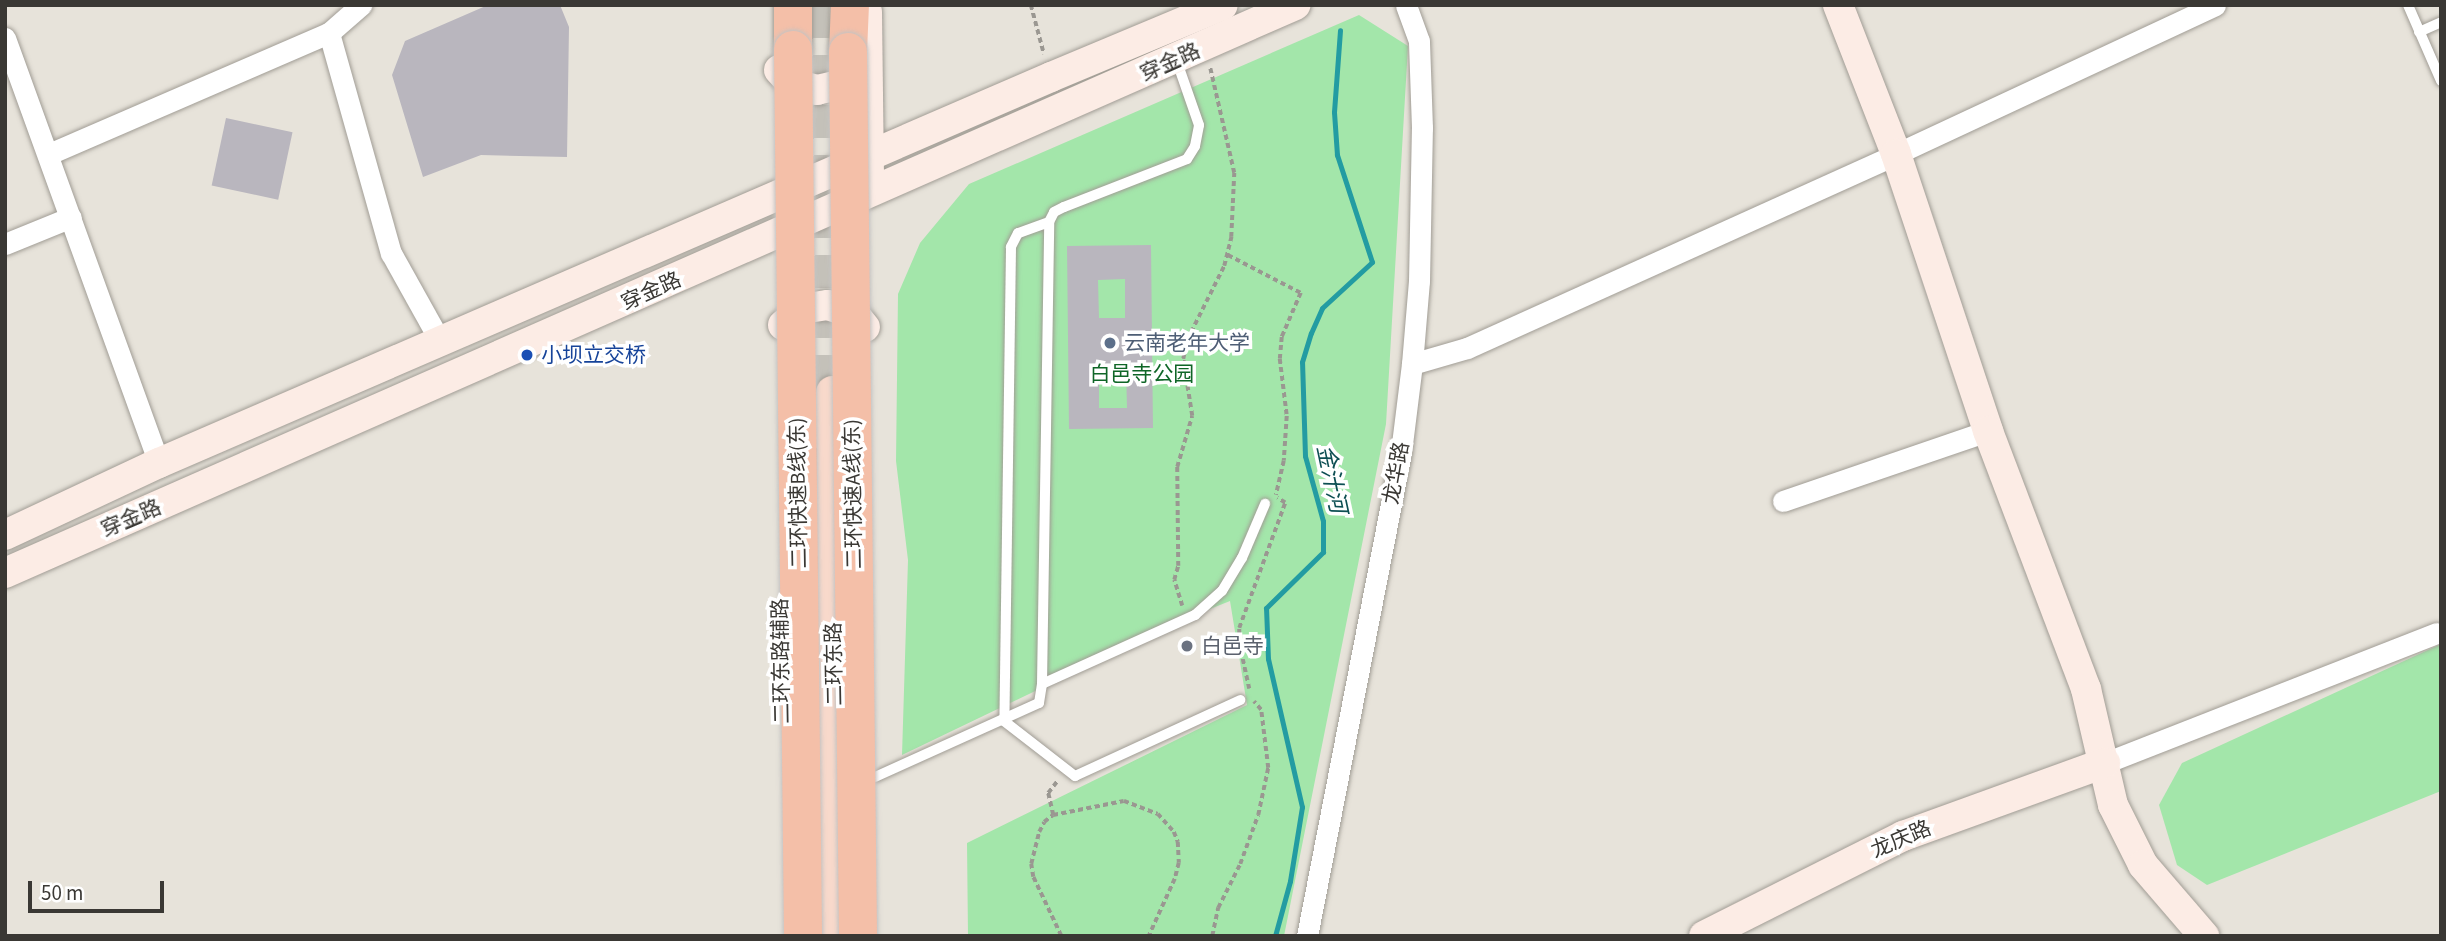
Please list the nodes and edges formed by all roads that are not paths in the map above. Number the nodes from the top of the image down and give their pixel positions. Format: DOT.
graph roads {
  1 [pos="361,5"];
  2 [pos="774,5"];
  3 [pos="793,5"];
  4 [pos="849,5"];
  5 [pos="867,5"];
  6 [pos="1223,5"];
  7 [pos="1295,5"];
  8 [pos="1406,5"];
  9 [pos="1839,5"];
  10 [pos="2215,5"];
  11 [pos="2408,5"];
  12 [pos="2441,22"];
  13 [pos="2419,32"];
  14 [pos="329,33"];
  15 [pos="5,38"];
  16 [pos="784,50"];
  17 [pos="858,51"];
  18 [pos="1176,59"];
  19 [pos="2441,81"];
  20 [pos="49,154"];
  21 [pos="1896,154"];
  22 [pos="869,156"];
  23 [pos="869,194"];
  24 [pos="776,196"];
  25 [pos="71,217"];
  26 [pos="1049,222"];
  27 [pos="776,235"];
  28 [pos="5,244"];
  29 [pos="440,341"];
  30 [pos="778,346"];
  31 [pos="871,347"];
  32 [pos="1412,363"];
  33 [pos="825,392"];
  34 [pos="1988,431"];
  35 [pos="159,463"];
  36 [pos="1783,501"];
  37 [pos="1265,504"];
  38 [pos="5,535"];
  39 [pos="780,555"];
  40 [pos="873,556"];
  41 [pos="5,573"];
  42 [pos="2436,632"];
  43 [pos="1042,684"];
  44 [pos="1240,700"];
  45 [pos="1004,721"];
  46 [pos="828,739"];
  47 [pos="2105,763"];
  48 [pos="875,777"];
  49 [pos="784,936"];
  50 [pos="803,936"];
  51 [pos="824,936"];
  52 [pos="838,936"];
  53 [pos="858,936"];
  54 [pos="877,936"];
  55 [pos="1307,936"];
  56 [pos="1704,936"];
  57 [pos="2204,936"];
  1 -- 14 [label="street"];
  2 -- 16 [label="street, 二环东路辅路"];
  3 -- 16 [label="highway, 二环快速B线(东)"];
  4 -- 17 [label="highway, 二环快速A线(东)"];
  5 -- 17 [label="street"];
  6 -- 22 [label="street, 穿金路"];
  7 -- 18 [label="street, 穿金路"];
  8 -- 32 [label="street, 龙华路"];
  9 -- 21 [label="street"];
  10 -- 21 [label="street"];
  11 -- 13 [label="lane"];
  12 -- 13 [label="lane"];
  13 -- 19 [label="lane"];
  14 -- 20 [label="street"];
  14 -- 29 [label="street"];
  15 -- 20 [label="street"];
  16 -- 17 [label="street"];
  16 -- 24 [label="street, 二环东路辅路"];
  16 -- 50 [label="highway, 二环快速B线(东), bridge"];
  17 -- 22 [label="street"];
  17 -- 53 [label="highway, 二环快速A线(东), bridge"];
  18 -- 23 [label="street, 穿金路"];
  18 -- 26 [label="lane"];
  20 -- 25 [label="street"];
  21 -- 32 [label="street"];
  21 -- 34 [label="street"];
  22 -- 23 [label="street"];
  22 -- 24 [label="street, 穿金路"];
  23 -- 27 [label="street, 穿金路"];
  23 -- 31 [label="street"];
  24 -- 27 [label="street, 二环东路辅路"];
  24 -- 29 [label="street, 穿金路"];
  25 -- 28 [label="street"];
  25 -- 35 [label="street"];
  26 -- 43 [label="lane"];
  26 -- 45 [label="lane"];
  27 -- 30 [label="street, 二环东路辅路"];
  27 -- 41 [label="street, 穿金路"];
  29 -- 35 [label="street, 穿金路"];
  30 -- 31 [label="street"];
  30 -- 39 [label="street, 二环东路辅路"];
  31 -- 40 [label="street"];
  32 -- 55 [label="street, 龙华路"];
  33 -- 46 [label="main road, 二环东路"];
  34 -- 36 [label="street"];
  34 -- 47 [label="street"];
  35 -- 38 [label="street, 穿金路"];
  37 -- 43 [label="lane"];
  39 -- 46 [label="street"];
  39 -- 49 [label="street, 二环东路辅路"];
  40 -- 46 [label="street"];
  40 -- 48 [label="street"];
  42 -- 47 [label="street, 龙庆路"];
  43 -- 45 [label="lane"];
  44 -- 45 [label="lane"];
  45 -- 48 [label="lane"];
  46 -- 51 [label="main road, 二环东路"];
  46 -- 52 [label="main road, 二环东路"];
  47 -- 56 [label="street, 龙庆路"];
  47 -- 57 [label="street"];
  48 -- 54 [label="street"];
}
